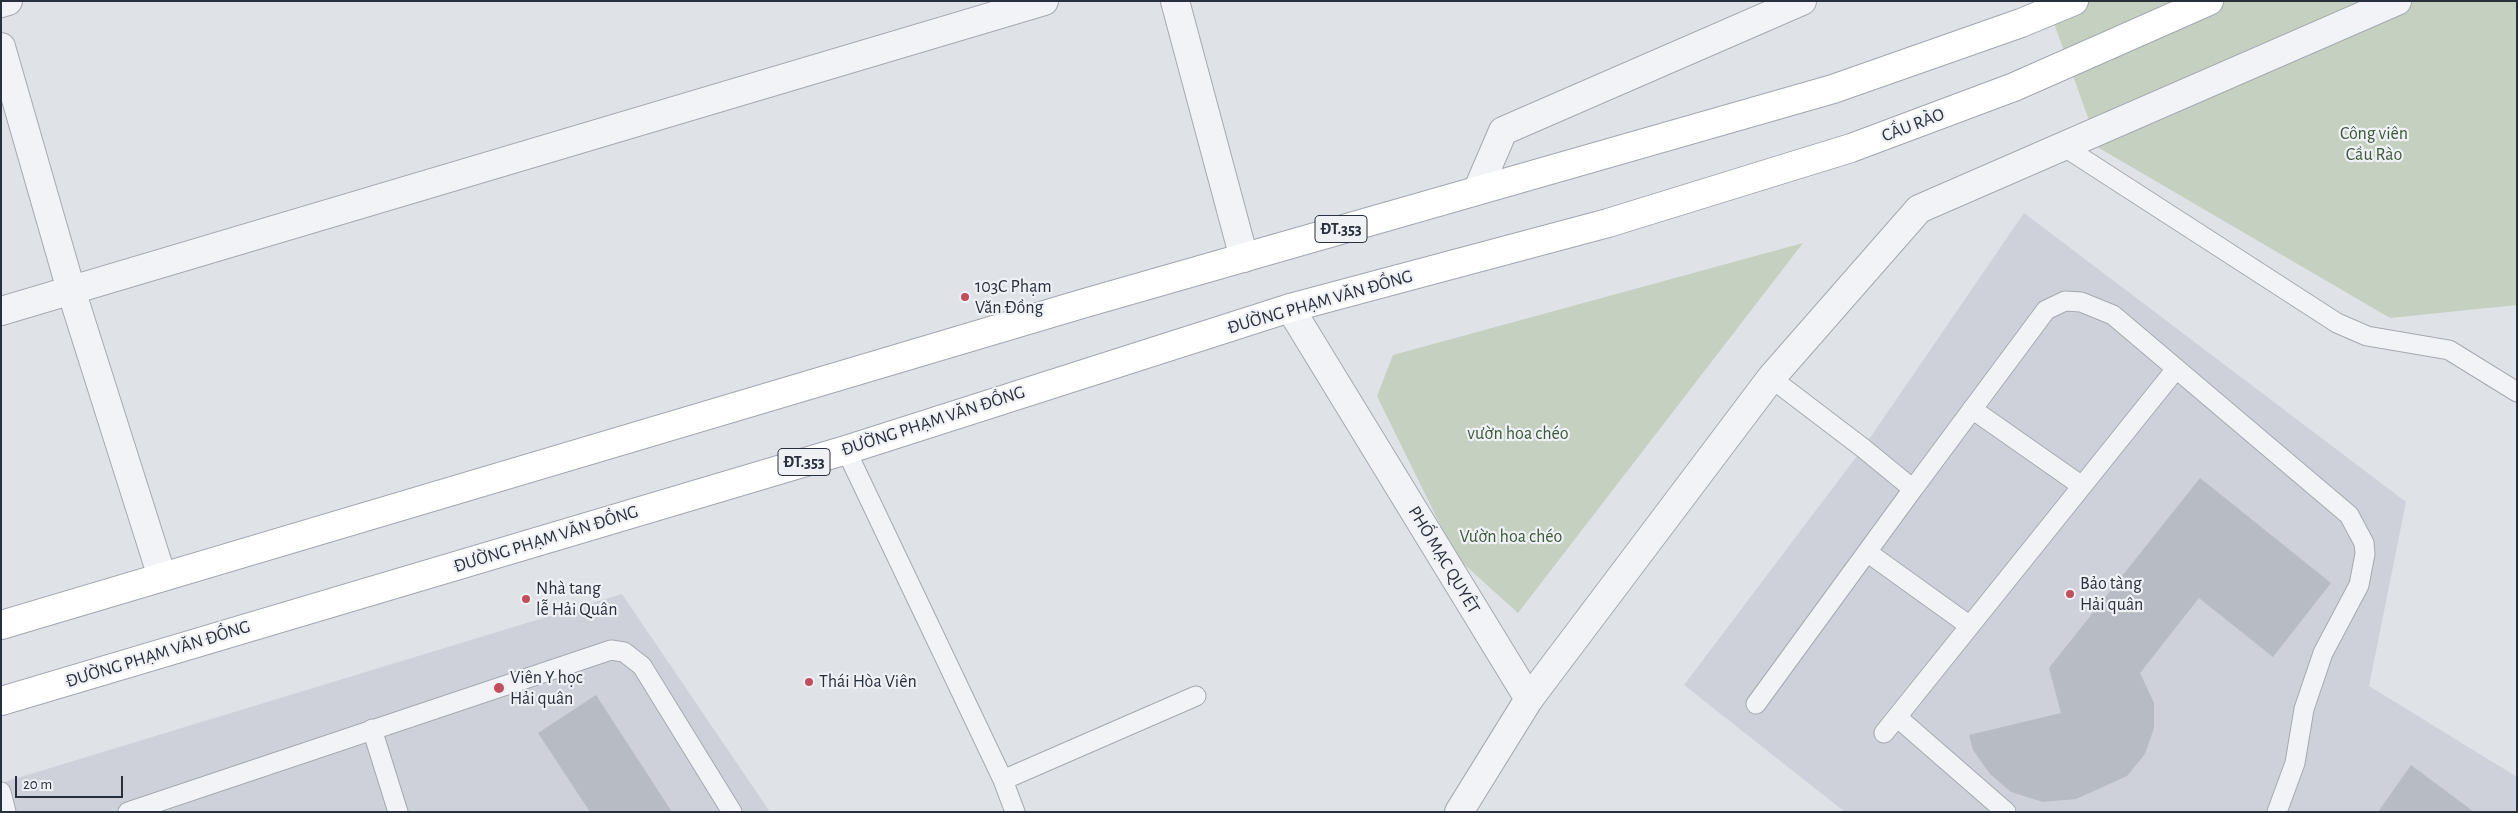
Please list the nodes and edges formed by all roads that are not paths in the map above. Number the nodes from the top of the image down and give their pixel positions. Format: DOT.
graph roads {
  1 [pos="8,1"];
  2 [pos="1044,1"];
  3 [pos="1176,1"];
  4 [pos="1802,1"];
  5 [pos="2074,1"];
  6 [pos="2209,1"];
  7 [pos="2398,1"];
  8 [pos="1,3"];
  9 [pos="1,47"];
  10 [pos="2063,146"];
  11 [pos="1478,189"];
  12 [pos="1608,224"];
  13 [pos="1244,258"];
  14 [pos="71,290"];
  15 [pos="1290,308"];
  16 [pos="1,311"];
  17 [pos="2176,369"];
  18 [pos="1771,378"];
  19 [pos="2517,392"];
  20 [pos="1972,409"];
  21 [pos="846,450"];
  22 [pos="2082,486"];
  23 [pos="1913,489"];
  24 [pos="1867,552"];
  25 [pos="162,577"];
  26 [pos="1,625"];
  27 [pos="1970,626"];
  28 [pos="1196,696"];
  29 [pos="1529,699"];
  30 [pos="1,701"];
  31 [pos="1756,704"];
  32 [pos="1897,717"];
  33 [pos="372,729"];
  34 [pos="1884,733"];
  35 [pos="1003,780"];
  36 [pos="1,792"];
  37 [pos="6,812"];
  38 [pos="128,812"];
  39 [pos="398,812"];
  40 [pos="732,812"];
  41 [pos="1015,812"];
  42 [pos="1460,812"];
  43 [pos="2006,812"];
  44 [pos="2278,812"];
  1 -- 8 [label="street"];
  2 -- 14 [label="street"];
  3 -- 13 [label="street"];
  4 -- 11 [label="street"];
  5 -- 11 [label="main road, ĐT.353"];
  6 -- 12 [label="main road, CẦU RÀO"];
  7 -- 10 [label="street"];
  9 -- 14 [label="street"];
  10 -- 18 [label="street"];
  10 -- 19 [label="lane"];
  11 -- 13 [label="main road, ĐT.353"];
  12 -- 15 [label="main road, ĐƯỜNG PHẠM VĂN ĐỒNG / ĐT.353"];
  13 -- 25 [label="main road, ĐT.353"];
  14 -- 16 [label="street"];
  14 -- 25 [label="street"];
  15 -- 21 [label="main road, ĐƯỜNG PHẠM VĂN ĐỒNG / ĐT.353"];
  15 -- 29 [label="street, PHỐ MẠC QUYÊT"];
  17 -- 20 [label="lane"];
  17 -- 22 [label="lane"];
  17 -- 44 [label="lane"];
  18 -- 23 [label="lane"];
  18 -- 29 [label="street"];
  20 -- 22 [label="lane"];
  20 -- 23 [label="lane"];
  21 -- 30 [label="main road, ĐƯỜNG PHẠM VĂN ĐỒNG / ĐT.353"];
  21 -- 35 [label="lane"];
  22 -- 27 [label="lane"];
  23 -- 24 [label="lane"];
  24 -- 27 [label="lane"];
  24 -- 31 [label="lane"];
  25 -- 26 [label="main road, ĐT.353"];
  27 -- 32 [label="lane"];
  28 -- 35 [label="lane"];
  29 -- 42 [label="street"];
  32 -- 34 [label="lane"];
  32 -- 43 [label="lane"];
  33 -- 38 [label="lane"];
  33 -- 39 [label="lane"];
  33 -- 40 [label="lane"];
  35 -- 41 [label="lane"];
  36 -- 37 [label="lane"];
}
